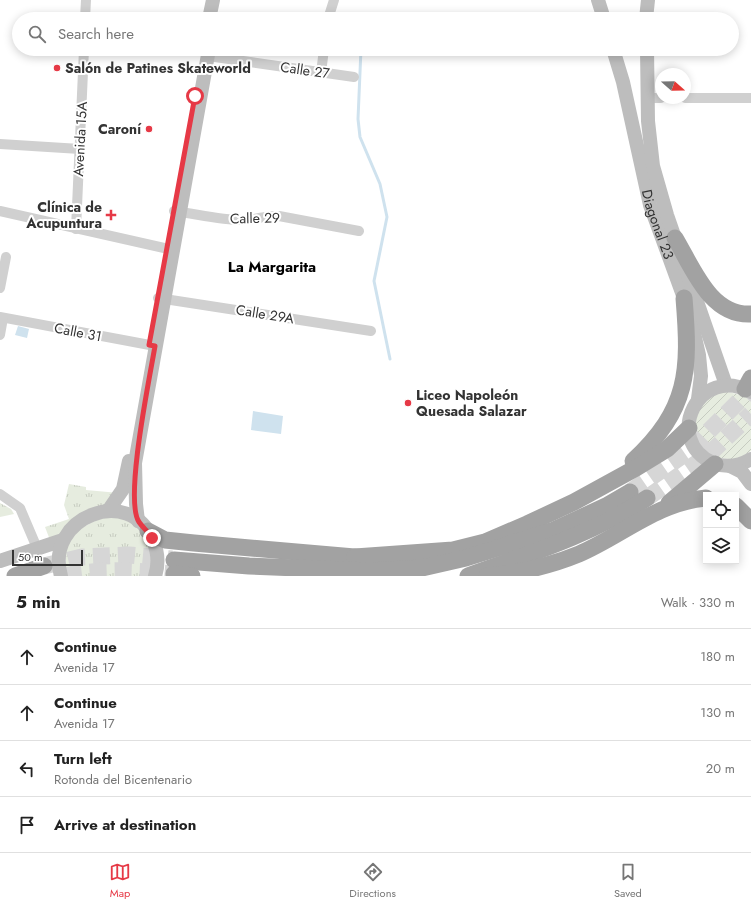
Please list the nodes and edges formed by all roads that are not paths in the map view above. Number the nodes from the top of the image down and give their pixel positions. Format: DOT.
graph roads {
  1 [pos="86,0"];
  2 [pos="213,0"];
  3 [pos="218,0"];
  4 [pos="334,0"];
  5 [pos="598,0"];
  6 [pos="648,0"];
  7 [pos="85,12"];
  8 [pos="210,12"];
  9 [pos="215,12"];
  10 [pos="330,12"];
  11 [pos="602,12"];
  12 [pos="647,12"];
  13 [pos="84,56"];
  14 [pos="206,56"];
  15 [pos="206,56"];
  16 [pos="233,56"];
  17 [pos="323,56"];
  18 [pos="615,56"];
  19 [pos="648,56"];
  20 [pos="321,73"];
  21 [pos="354,77"];
  22 [pos="654,98"];
  23 [pos="691,98"];
  24 [pos="751,98"];
  25 [pos="0,144"];
  26 [pos="80,149"];
  27 [pos="0,211"];
  28 [pos="177,211"];
  29 [pos="76,229"];
  30 [pos="360,231"];
  31 [pos="675,238"];
  32 [pos="170,250"];
  33 [pos="6,258"];
  34 [pos="0,288"];
  35 [pos="161,298"];
  36 [pos="684,298"];
  37 [pos="751,314"];
  38 [pos="2,317"];
  39 [pos="371,331"];
  40 [pos="0,335"];
  41 [pos="152,345"];
  42 [pos="726,385"];
  43 [pos="749,386"];
  44 [pos="698,399"];
  45 [pos="689,428"];
  46 [pos="751,459"];
  47 [pos="723,465"];
  48 [pos="606,482"];
  49 [pos="751,484"];
  50 [pos="630,492"];
  51 [pos="0,494"];
  52 [pos="647,498"];
  53 [pos="703,498"];
  54 [pos="739,509"];
  55 [pos="661,510"];
  56 [pos="108,511"];
  57 [pos="751,521"];
  58 [pos="143,526"];
  59 [pos="63,540"];
  60 [pos="37,548"];
  61 [pos="356,557"];
  62 [pos="466,558"];
  63 [pos="0,561"];
  64 [pos="44,566"];
  65 [pos="15,576"];
  66 [pos="61,576"];
  67 [pos="155,576"];
  68 [pos="192,576"];
  69 [pos="468,576"];
  70 [pos="487,576"];
  1 -- 7 [label="street"];
  2 -- 8 [label="main road"];
  3 -- 9 [label="main road"];
  4 -- 10 [label="street"];
  5 -- 11 [label="main road"];
  6 -- 12 [label="main road"];
  13 -- 26 [label="street, Avenida 15A"];
  14 -- 28 [label="main road"];
  15 -- 28 [label="main road"];
  16 -- 20 [label="street, Calle 27"];
  17 -- 20 [label="street"];
  18 -- 36 [label="main road, Diagonal 23"];
  19 -- 22 [label="main road"];
  20 -- 21 [label="street, Calle 27"];
  22 -- 31 [label="main road"];
  23 -- 24 [label="street"];
  25 -- 26 [label="street"];
  26 -- 29 [label="street, Avenida 15A"];
  27 -- 29 [label="street"];
  28 -- 30 [label="street, Calle 29"];
  28 -- 32 [label="main road"];
  29 -- 32 [label="street"];
  31 -- 37 [label="highway"];
  31 -- 42 [label="main road"];
  32 -- 35 [label="main road"];
  33 -- 34 [label="street"];
  35 -- 39 [label="street, Calle 29A"];
  35 -- 41 [label="main road"];
  36 -- 44 [label="main road, Diagonal 23"];
  36 -- 48 [label="highway"];
  38 -- 40 [label="street"];
  38 -- 41 [label="street, Calle 31"];
  41 -- 56 [label="main road"];
  41 -- 58 [label="main road"];
  42 -- 43 [label="main road"];
  42 -- 44 [label="main road"];
  44 -- 45 [label="main road, Diagonal 23"];
  45 -- 47 [label="main road"];
  45 -- 48 [label="highway"];
  46 -- 47 [label="main road"];
  47 -- 49 [label="main road"];
  47 -- 55 [label="highway"];
  48 -- 61 [label="highway"];
  50 -- 62 [label="highway"];
  51 -- 60 [label="street"];
  52 -- 69 [label="highway"];
  53 -- 55 [label="highway"];
  54 -- 57 [label="highway"];
  55 -- 70 [label="highway"];
  56 -- 58 [label="main road"];
  56 -- 59 [label="main road"];
  58 -- 61 [label="highway"];
  58 -- 67 [label="main road"];
  59 -- 60 [label="main road"];
  59 -- 66 [label="main road"];
  60 -- 63 [label="main road"];
  61 -- 62 [label="highway"];
  62 -- 68 [label="highway"];
  64 -- 65 [label="highway"];
}
